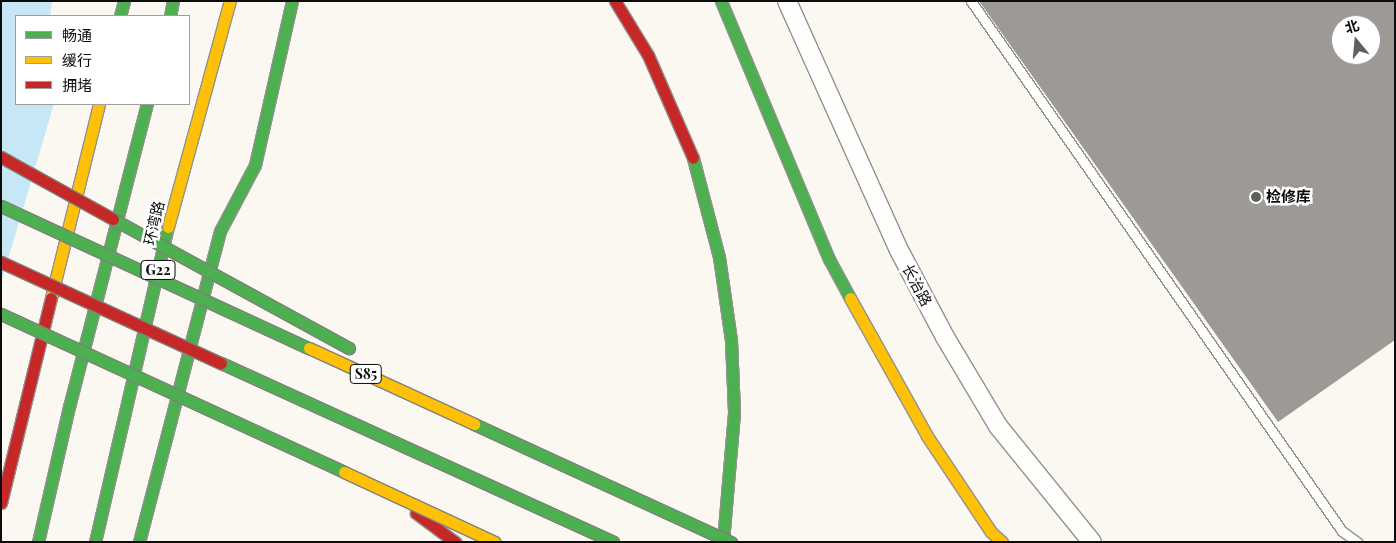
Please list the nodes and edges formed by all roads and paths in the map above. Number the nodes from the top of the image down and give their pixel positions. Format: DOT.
graph roads {
  1 [pos="174,1"];
  2 [pos="230,1"];
  3 [pos="292,1"];
  4 [pos="615,1"];
  5 [pos="721,1"];
  6 [pos="788,1"];
  7 [pos="971,1"];
  8 [pos="123,2"];
  9 [pos="120,15"];
  10 [pos="170,15"];
  11 [pos="99,105"];
  12 [pos="146,105"];
  13 [pos="1,157"];
  14 [pos="1,206"];
  15 [pos="1,262"];
  16 [pos="1,314"];
  17 [pos="364,356"];
  18 [pos="399,376"];
  19 [pos="563,466"];
  20 [pos="9,471"];
  21 [pos="1,486"];
  22 [pos="389,493"];
  23 [pos="1,503"];
  24 [pos="38,542"];
  25 [pos="95,542"];
  26 [pos="139,542"];
  27 [pos="455,542"];
  28 [pos="495,542"];
  29 [pos="613,542"];
  30 [pos="723,542"];
  31 [pos="731,542"];
  32 [pos="1002,542"];
  33 [pos="1092,542"];
  34 [pos="1358,542"];
  1 -- 10 [label="highway"];
  2 -- 25 [label="highway, 环湾路 / G22"];
  3 -- 26 [label="highway"];
  4 -- 30 [label="highway"];
  5 -- 32 [label="highway"];
  6 -- 33 [label="street, 长治路"];
  7 -- 34 [label="lane"];
  8 -- 9 [label="highway"];
  11 -- 20 [label="highway"];
  12 -- 24 [label="highway"];
  13 -- 17 [label="highway, bridge"];
  14 -- 19 [label="highway, S85, bridge"];
  15 -- 29 [label="highway, bridge"];
  16 -- 22 [label="highway, bridge"];
  18 -- 19 [label="highway, bridge"];
  19 -- 31 [label="highway, S85, bridge"];
  20 -- 21 [label="highway"];
  20 -- 23 [label="highway"];
  22 -- 27 [label="highway, bridge"];
  22 -- 28 [label="highway, bridge"];
}
